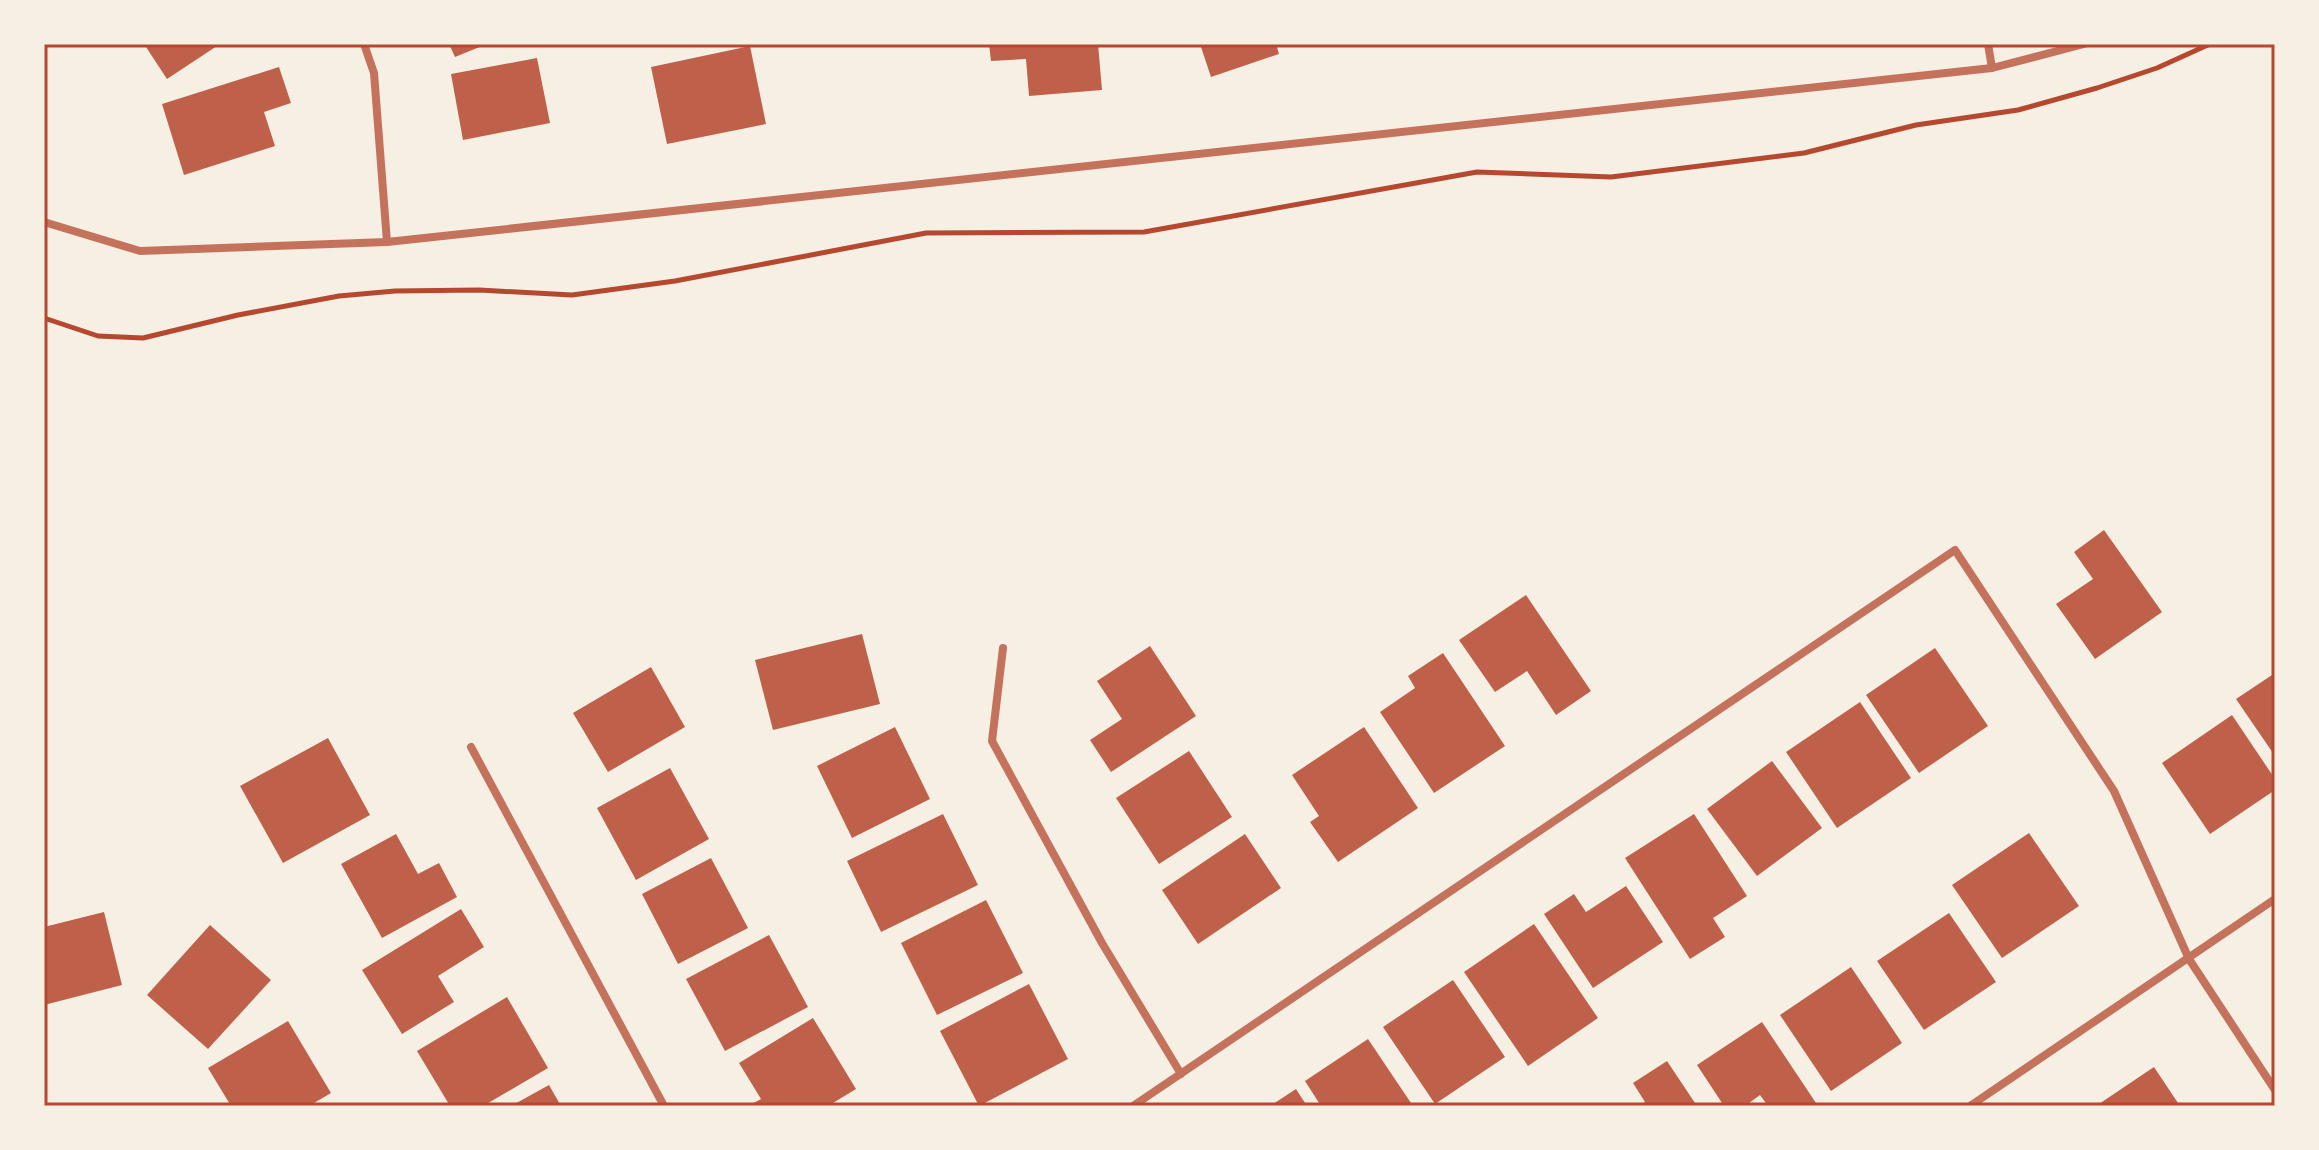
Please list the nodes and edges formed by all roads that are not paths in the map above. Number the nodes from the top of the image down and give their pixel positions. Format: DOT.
graph roads {
  1 [pos="364,44"];
  2 [pos="1988,44"];
  3 [pos="2084,44"];
  4 [pos="1992,68"];
  5 [pos="44,222"];
  6 [pos="387,242"];
  7 [pos="1003,648"];
  8 [pos="471,747"];
  9 [pos="2275,899"];
  10 [pos="2189,959"];
  11 [pos="1181,1074"];
  12 [pos="2275,1090"];
  13 [pos="664,1106"];
  14 [pos="1133,1106"];
  15 [pos="1970,1106"];
  1 -- 6 [label="street"];
  2 -- 4 [label="street"];
  3 -- 4 [label="street"];
  4 -- 6 [label="street"];
  5 -- 6 [label="street"];
  7 -- 11 [label="street"];
  8 -- 13 [label="street"];
  9 -- 10 [label="street"];
  10 -- 11 [label="street"];
  10 -- 12 [label="street"];
  10 -- 15 [label="street"];
  11 -- 14 [label="street"];
}
